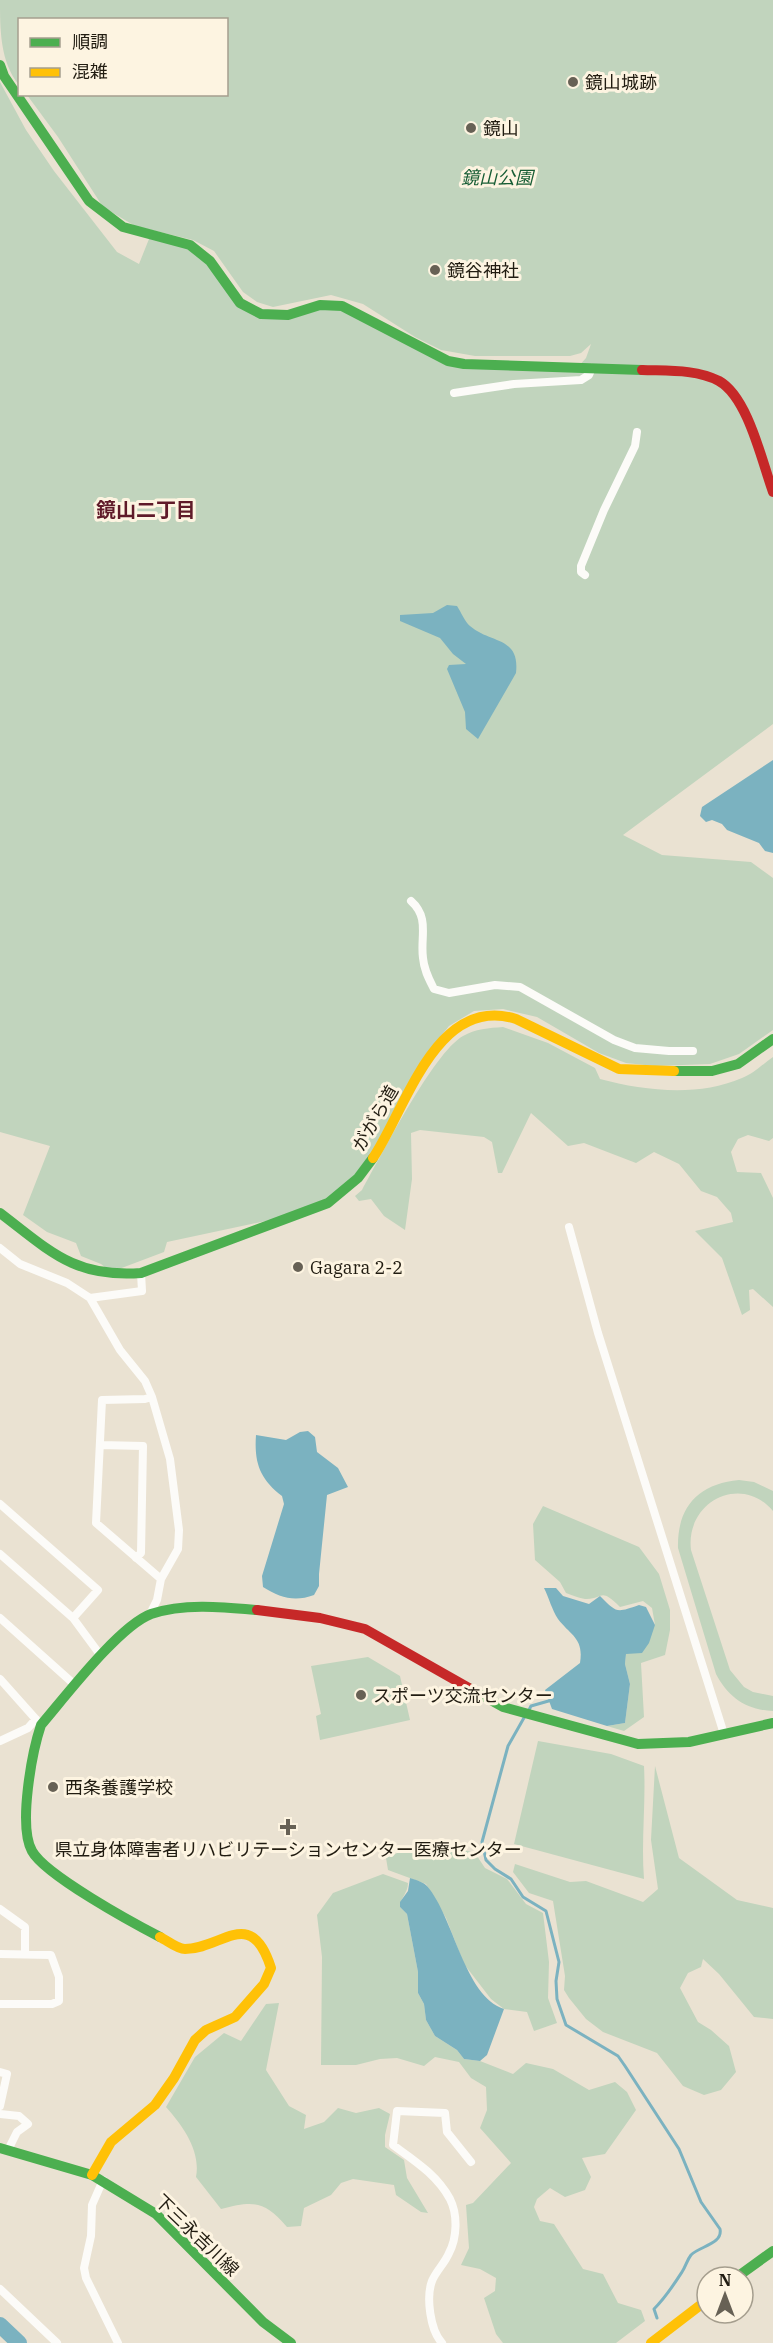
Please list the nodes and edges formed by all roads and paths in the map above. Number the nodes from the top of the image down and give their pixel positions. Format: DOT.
graph roads {
  1 [pos="0,65"];
  2 [pos="591,368"];
  3 [pos="454,393"];
  4 [pos="638,432"];
  5 [pos="773,492"];
  6 [pos="585,576"];
  7 [pos="411,901"];
  8 [pos="773,1039"];
  9 [pos="693,1051"];
  10 [pos="0,1213"];
  11 [pos="569,1227"];
  12 [pos="0,1248"];
  13 [pos="141,1273"];
  14 [pos="90,1298"];
  15 [pos="152,1397"];
  16 [pos="100,1444"];
  17 [pos="0,1504"];
  18 [pos="0,1554"];
  19 [pos="136,1558"];
  20 [pos="161,1579"];
  21 [pos="150,1614"];
  22 [pos="0,1618"];
  23 [pos="73,1618"];
  24 [pos="101,1656"];
  25 [pos="0,1679"];
  26 [pos="75,1684"];
  27 [pos="773,1723"];
  28 [pos="36,1726"];
  29 [pos="724,1734"];
  30 [pos="0,1741"];
  31 [pos="0,1909"];
  32 [pos="0,1954"];
  33 [pos="25,1954"];
  34 [pos="0,2004"];
  35 [pos="0,2072"];
  36 [pos="0,2106"];
  37 [pos="0,2114"];
  38 [pos="4,2149"];
  39 [pos="471,2162"];
  40 [pos="92,2175"];
  41 [pos="103,2180"];
  42 [pos="773,2251"];
  43 [pos="754,2265"];
  44 [pos="0,2289"];
  45 [pos="695,2309"];
  46 [pos="57,2343"];
  47 [pos="118,2343"];
  48 [pos="291,2343"];
  49 [pos="441,2343"];
  50 [pos="651,2343"];
  1 -- 2 [label="street"];
  2 -- 3 [label="street"];
  2 -- 5 [label="street"];
  4 -- 6 [label="street"];
  7 -- 9 [label="street"];
  8 -- 13 [label="street, ががら道"];
  10 -- 13 [label="street, ががら道"];
  11 -- 29 [label="street"];
  12 -- 14 [label="street"];
  13 -- 14 [label="street"];
  14 -- 15 [label="street"];
  15 -- 16 [label="street"];
  15 -- 20 [label="street"];
  16 -- 19 [label="street"];
  16 -- 19 [label="street"];
  17 -- 23 [label="street"];
  18 -- 23 [label="street"];
  19 -- 20 [label="street"];
  20 -- 21 [label="street"];
  21 -- 24 [label="street"];
  21 -- 29 [label="street"];
  22 -- 26 [label="street"];
  23 -- 24 [label="street"];
  24 -- 26 [label="street"];
  25 -- 28 [label="street"];
  26 -- 28 [label="street"];
  27 -- 29 [label="street"];
  28 -- 30 [label="street"];
  28 -- 40 [label="street"];
  31 -- 33 [label="street"];
  32 -- 33 [label="street"];
  33 -- 34 [label="street"];
  35 -- 36 [label="street"];
  37 -- 38 [label="street"];
  38 -- 40 [label="street, 下三永吉川線"];
  39 -- 49 [label="street"];
  40 -- 41 [label="street, 下三永吉川線"];
  41 -- 47 [label="street"];
  41 -- 48 [label="street, 下三永吉川線"];
  42 -- 43 [label="street"];
  44 -- 46 [label="street"];
  45 -- 50 [label="street"];
}
